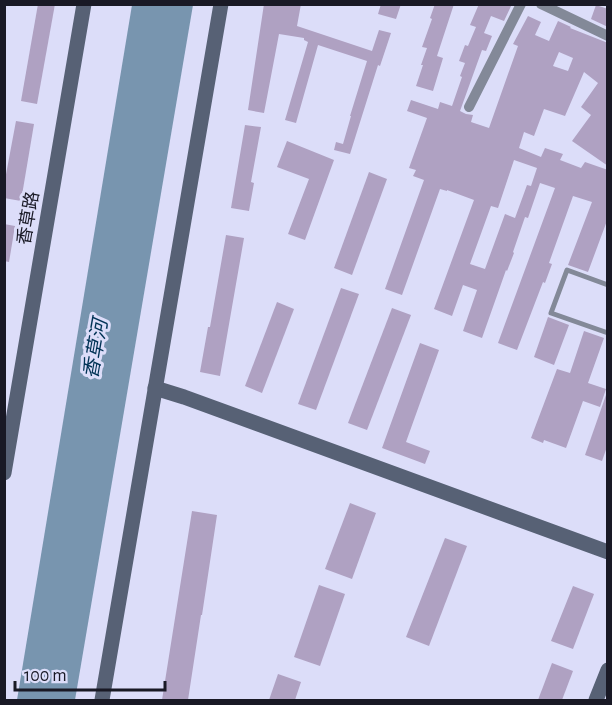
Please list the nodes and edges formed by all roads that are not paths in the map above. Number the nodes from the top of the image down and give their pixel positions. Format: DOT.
graph roads {
  1 [pos="84,4"];
  2 [pos="221,4"];
  3 [pos="521,4"];
  4 [pos="541,4"];
  5 [pos="608,36"];
  6 [pos="468,107"];
  7 [pos="608,285"];
  8 [pos="608,333"];
  9 [pos="155,388"];
  10 [pos="4,473"];
  11 [pos="608,552"];
  12 [pos="608,670"];
  13 [pos="102,700"];
  14 [pos="596,700"];
  1 -- 10 [label="street, 香草路"];
  2 -- 9 [label="street"];
  3 -- 6 [label="street"];
  4 -- 5 [label="street"];
  7 -- 8 [label="lane"];
  9 -- 11 [label="street"];
  9 -- 13 [label="street"];
  12 -- 14 [label="street"];
}
